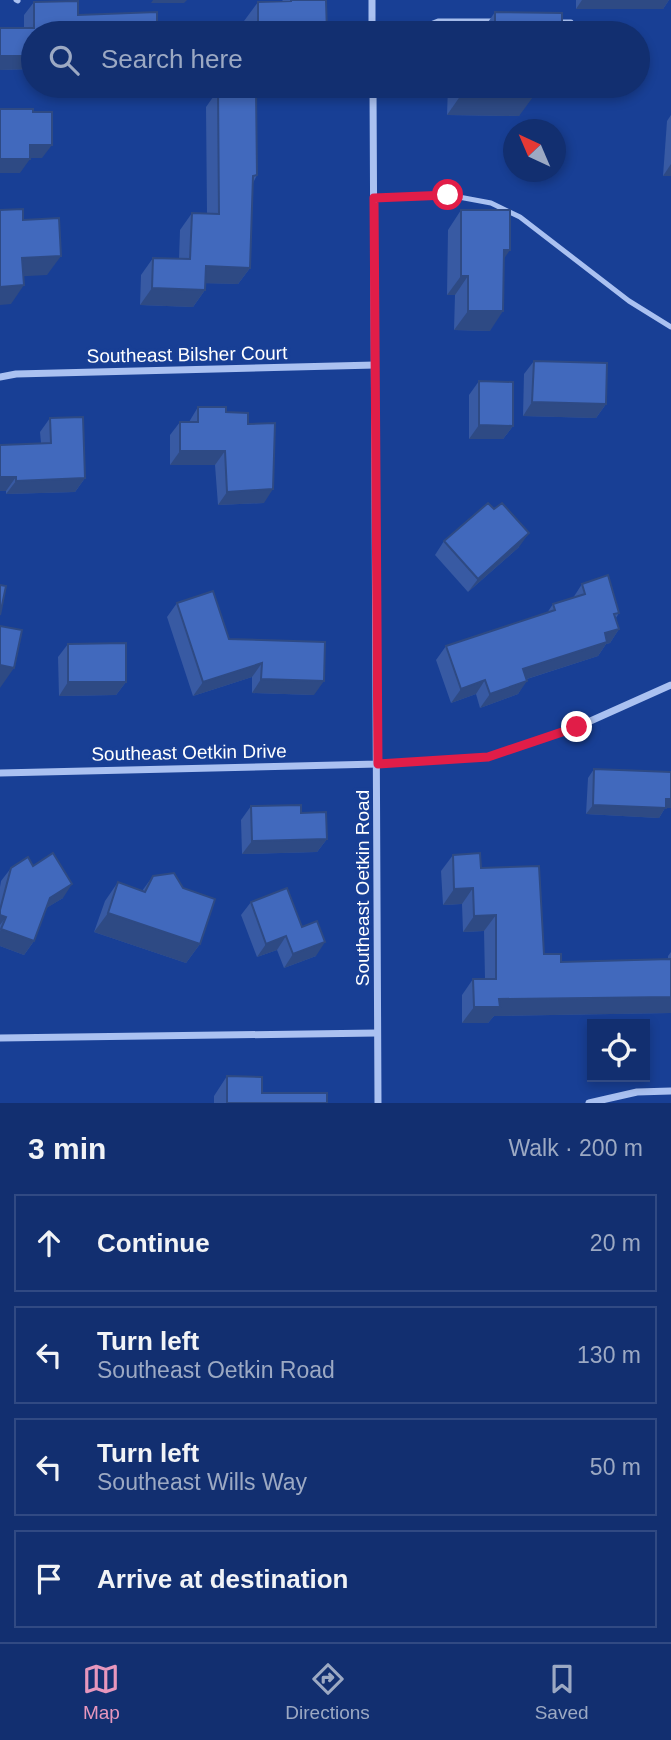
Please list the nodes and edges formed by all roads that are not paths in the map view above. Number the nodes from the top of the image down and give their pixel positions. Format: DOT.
graph roads {
  1 [pos="372,0"];
  2 [pos="372,21"];
  3 [pos="438,21"];
  4 [pos="504,21"];
  5 [pos="373,98"];
  6 [pos="374,198"];
  7 [pos="671,327"];
  8 [pos="375,365"];
  9 [pos="0,377"];
  10 [pos="671,685"];
  11 [pos="378,764"];
  12 [pos="0,773"];
  13 [pos="377,1033"];
  14 [pos="0,1038"];
  15 [pos="671,1091"];
  16 [pos="378,1103"];
  17 [pos="589,1103"];
  1 -- 2 [label="street"];
  3 -- 4 [label="lane"];
  5 -- 6 [label="street, Southeast Oetkin Road"];
  6 -- 7 [label="lane"];
  6 -- 8 [label="street, Southeast Oetkin Road"];
  8 -- 9 [label="street, Southeast Bilsher Court"];
  8 -- 11 [label="street, Southeast Oetkin Road"];
  10 -- 11 [label="street, Southeast Oetkin Drive"];
  11 -- 12 [label="street, Southeast Oetkin Drive"];
  11 -- 13 [label="street, Southeast Oetkin Road"];
  13 -- 14 [label="street"];
  13 -- 16 [label="street, Southeast Oetkin Road"];
  15 -- 17 [label="street"];
}
